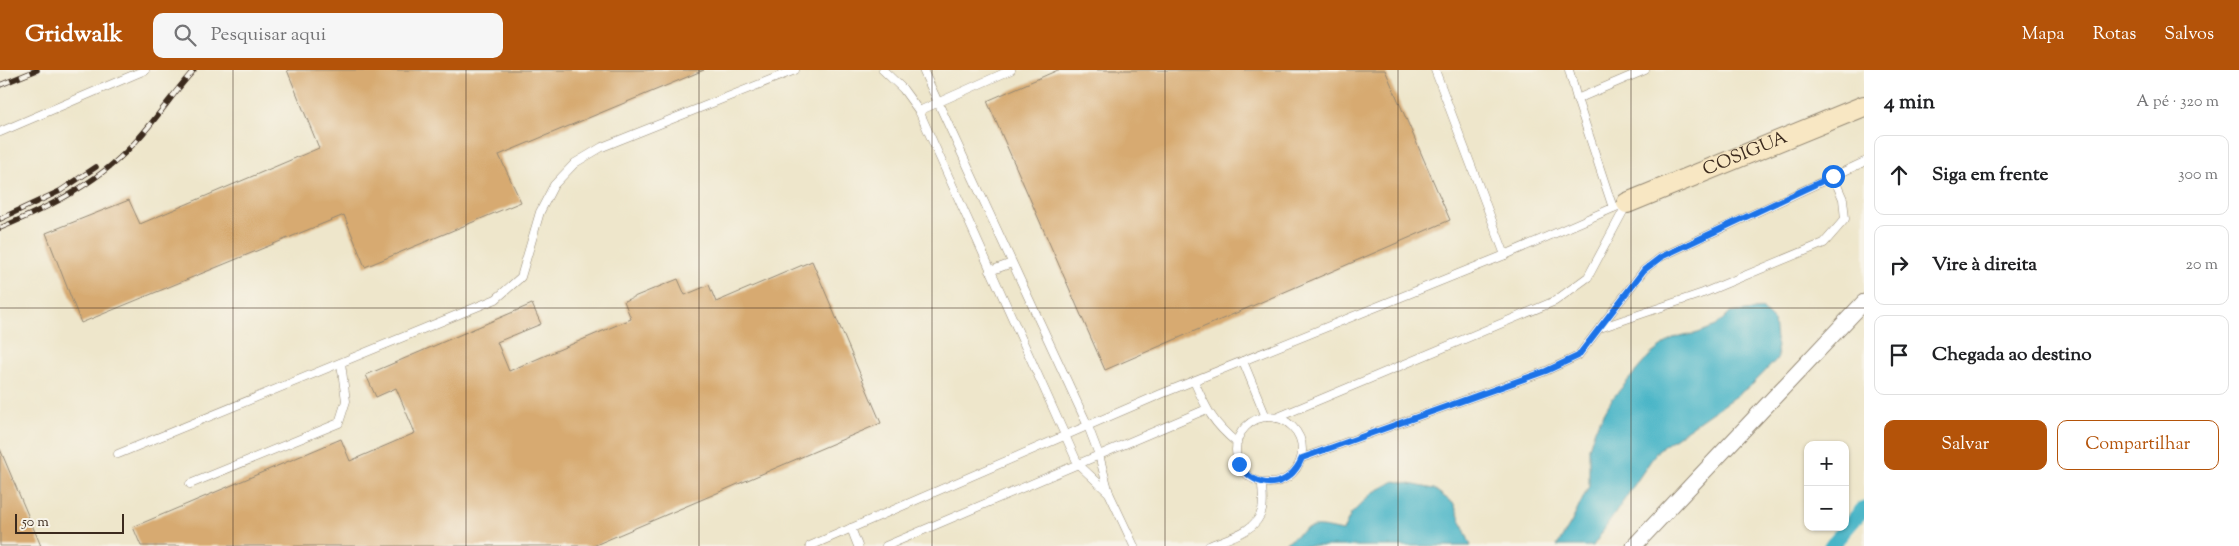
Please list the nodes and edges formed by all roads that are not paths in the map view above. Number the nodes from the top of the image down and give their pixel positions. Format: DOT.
graph roads {
  1 [pos="145,70"];
  2 [pos="795,70"];
  3 [pos="883,70"];
  4 [pos="922,70"];
  5 [pos="1011,70"];
  6 [pos="1435,70"];
  7 [pos="1569,70"];
  8 [pos="1645,70"];
  9 [pos="785,73"];
  10 [pos="1577,99"];
  11 [pos="938,103"];
  12 [pos="1864,106"];
  13 [pos="919,110"];
  14 [pos="0,132"];
  15 [pos="1864,162"];
  16 [pos="1833,176"];
  17 [pos="1620,205"];
  18 [pos="1506,255"];
  19 [pos="1012,263"];
  20 [pos="990,271"];
  21 [pos="1864,302"];
  22 [pos="1600,328"];
  23 [pos="1243,361"];
  24 [pos="340,363"];
  25 [pos="1194,381"];
  26 [pos="1207,409"];
  27 [pos="1266,417"];
  28 [pos="1276,418"];
  29 [pos="1088,426"];
  30 [pos="1064,436"];
  31 [pos="1237,443"];
  32 [pos="118,454"];
  33 [pos="1100,455"];
  34 [pos="1302,458"];
  35 [pos="1078,464"];
  36 [pos="1262,483"];
  37 [pos="190,484"];
  38 [pos="1109,493"];
  39 [pos="851,528"];
  40 [pos="810,546"];
  41 [pos="858,546"];
  42 [pos="886,546"];
  43 [pos="1134,546"];
  44 [pos="1209,546"];
  45 [pos="1634,546"];
  1 -- 14 [label="lane"];
  2 -- 9 [label="lane"];
  3 -- 13 [label="lane"];
  4 -- 11 [label="lane"];
  5 -- 11 [label="lane"];
  6 -- 18 [label="lane"];
  7 -- 10 [label="lane"];
  8 -- 10 [label="lane"];
  9 -- 24 [label="lane"];
  10 -- 17 [label="lane"];
  11 -- 13 [label="lane"];
  11 -- 19 [label="lane"];
  12 -- 17 [label="street, COSIGUA"];
  13 -- 20 [label="lane"];
  15 -- 16 [label="lane"];
  16 -- 22 [label="lane"];
  16 -- 22 [label="lane"];
  17 -- 18 [label="lane"];
  17 -- 28 [label="lane"];
  18 -- 23 [label="lane"];
  19 -- 20 [label="lane"];
  19 -- 29 [label="lane"];
  20 -- 30 [label="lane"];
  21 -- 45 [label="street"];
  22 -- 34 [label="lane"];
  23 -- 25 [label="lane"];
  23 -- 27 [label="lane"];
  24 -- 32 [label="lane"];
  24 -- 37 [label="lane"];
  25 -- 26 [label="lane"];
  25 -- 29 [label="lane"];
  26 -- 31 [label="lane"];
  26 -- 33 [label="lane"];
  27 -- 28 [label="lane"];
  27 -- 31 [label="lane"];
  28 -- 34 [label="lane"];
  29 -- 30 [label="lane"];
  29 -- 33 [label="lane"];
  30 -- 35 [label="lane"];
  30 -- 39 [label="lane"];
  31 -- 36 [label="lane"];
  33 -- 35 [label="lane"];
  33 -- 38 [label="lane"];
  34 -- 36 [label="lane"];
  35 -- 38 [label="lane"];
  35 -- 42 [label="lane"];
  36 -- 44 [label="lane"];
  38 -- 43 [label="lane"];
  39 -- 40 [label="lane"];
  39 -- 41 [label="lane"];
}
